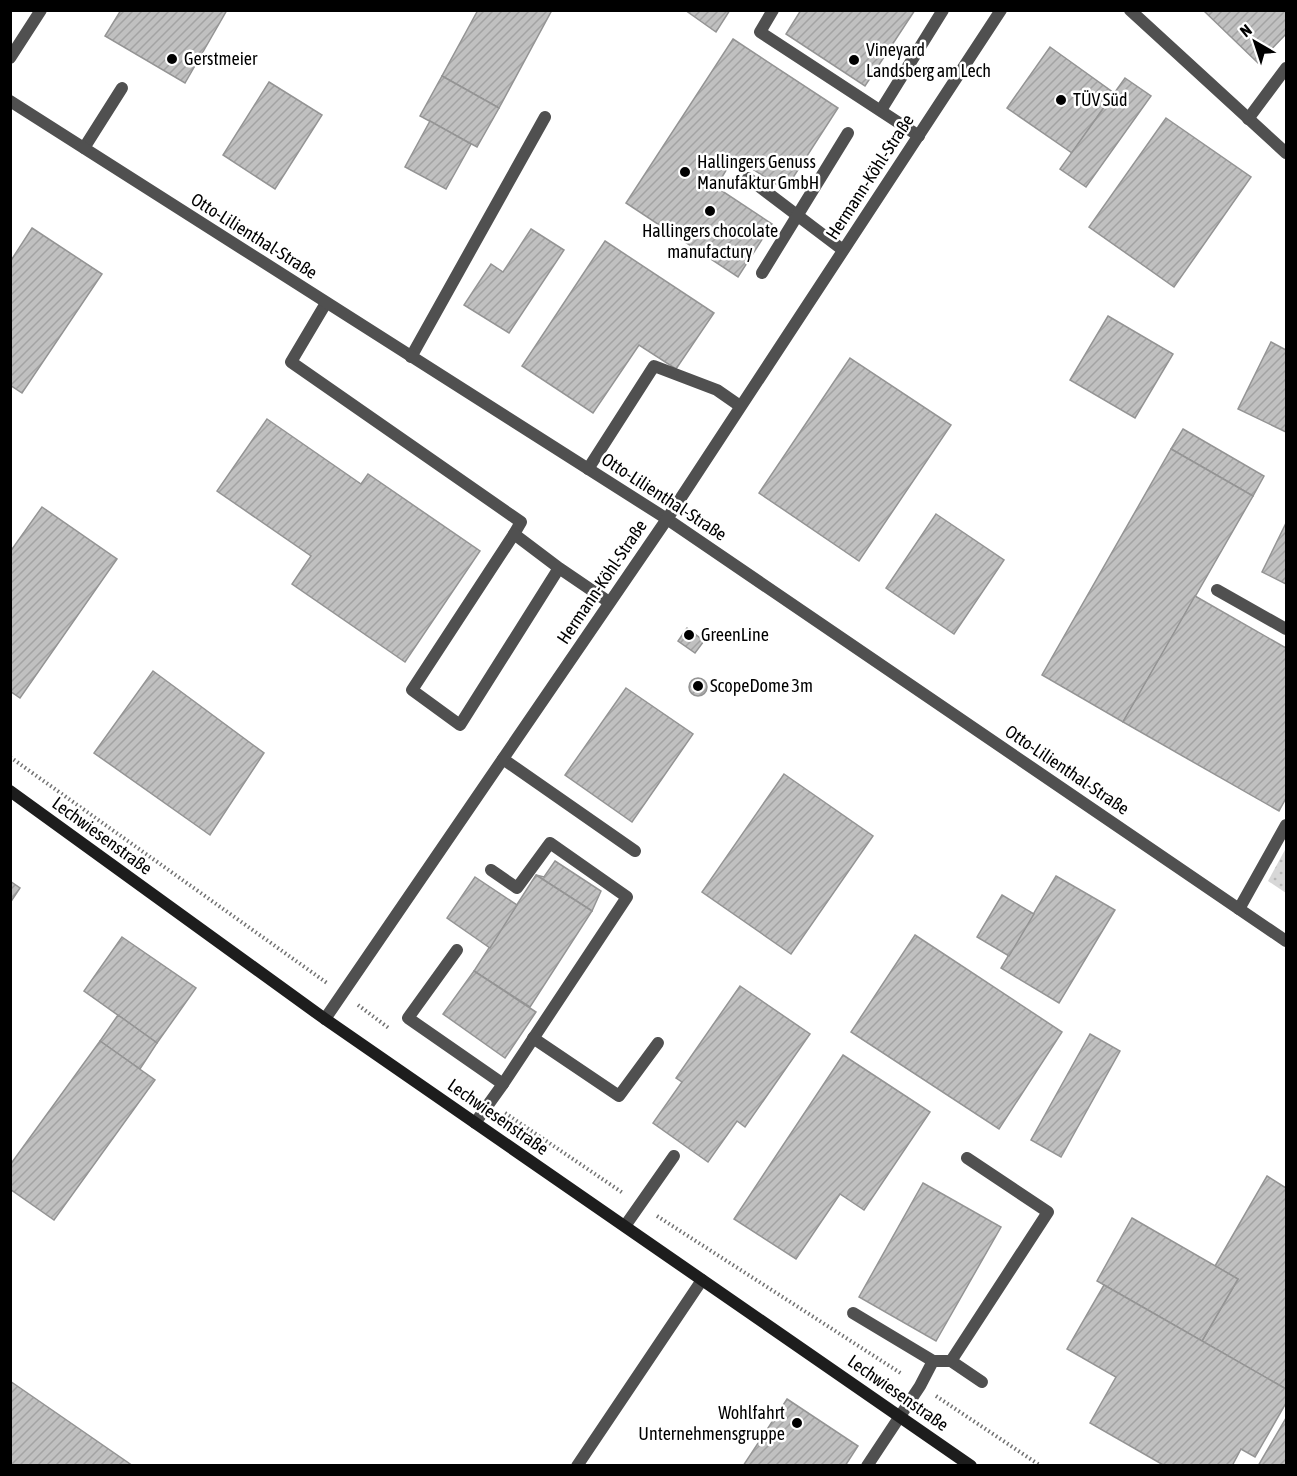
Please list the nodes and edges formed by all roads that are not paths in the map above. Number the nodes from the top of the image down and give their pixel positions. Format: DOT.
graph roads {
  1 [pos="40,10"];
  2 [pos="773,10"];
  3 [pos="943,10"];
  4 [pos="1001,10"];
  5 [pos="1130,10"];
  6 [pos="10,58"];
  7 [pos="1287,68"];
  8 [pos="122,88"];
  9 [pos="10,101"];
  10 [pos="881,110"];
  11 [pos="545,117"];
  12 [pos="1248,118"];
  13 [pos="848,133"];
  14 [pos="919,136"];
  15 [pos="84,148"];
  16 [pos="1287,153"];
  17 [pos="748,178"];
  18 [pos="799,216"];
  19 [pos="843,250"];
  20 [pos="762,273"];
  21 [pos="326,303"];
  22 [pos="411,357"];
  23 [pos="741,406"];
  24 [pos="588,469"];
  25 [pos="667,519"];
  26 [pos="514,534"];
  27 [pos="559,568"];
  28 [pos="1217,590"];
  29 [pos="609,603"];
  30 [pos="1287,629"];
  31 [pos="503,759"];
  32 [pos="10,791"];
  33 [pos="1287,825"];
  34 [pos="635,851"];
  35 [pos="491,870"];
  36 [pos="1239,909"];
  37 [pos="1287,941"];
  38 [pos="457,950"];
  39 [pos="325,1019"];
  40 [pos="533,1038"];
  41 [pos="658,1043"];
  42 [pos="504,1084"];
  43 [pos="475,1123"];
  44 [pos="674,1156"];
  45 [pos="966,1158"];
  46 [pos="625,1226"];
  47 [pos="702,1280"];
  48 [pos="853,1313"];
  49 [pos="933,1361"];
  50 [pos="951,1361"];
  51 [pos="982,1382"];
  52 [pos="900,1417"];
  53 [pos="577,1466"];
  54 [pos="867,1466"];
  55 [pos="971,1466"];
  1 -- 6 [label="street"];
  2 -- 10 [label="street"];
  3 -- 10 [label="street"];
  4 -- 14 [label="street, Hermann-Köhl-Straße"];
  5 -- 12 [label="street"];
  7 -- 12 [label="street"];
  8 -- 15 [label="street"];
  9 -- 15 [label="street, Otto-Lilienthal-Straße"];
  10 -- 14 [label="street"];
  11 -- 22 [label="street"];
  12 -- 16 [label="street"];
  13 -- 18 [label="street"];
  14 -- 19 [label="street, Hermann-Köhl-Straße"];
  15 -- 21 [label="street, Otto-Lilienthal-Straße"];
  17 -- 18 [label="street"];
  18 -- 19 [label="street"];
  18 -- 20 [label="street"];
  19 -- 23 [label="street, Hermann-Köhl-Straße"];
  21 -- 22 [label="street, Otto-Lilienthal-Straße"];
  21 -- 26 [label="street"];
  22 -- 24 [label="street, Otto-Lilienthal-Straße"];
  23 -- 24 [label="street"];
  23 -- 25 [label="street, Hermann-Köhl-Straße"];
  24 -- 25 [label="street, Otto-Lilienthal-Straße"];
  25 -- 29 [label="street, Hermann-Köhl-Straße"];
  25 -- 36 [label="street, Otto-Lilienthal-Straße"];
  26 -- 27 [label="street"];
  26 -- 27 [label="street"];
  27 -- 29 [label="street"];
  28 -- 30 [label="street"];
  29 -- 31 [label="street, Hermann-Köhl-Straße"];
  31 -- 34 [label="street"];
  31 -- 39 [label="street, Hermann-Köhl-Straße"];
  32 -- 39 [label="street, Lechwiesenstraße"];
  33 -- 36 [label="street"];
  35 -- 40 [label="street"];
  36 -- 37 [label="street, Otto-Lilienthal-Straße"];
  38 -- 42 [label="street"];
  39 -- 43 [label="street, Lechwiesenstraße"];
  40 -- 41 [label="street"];
  40 -- 42 [label="street"];
  42 -- 43 [label="street"];
  43 -- 46 [label="street, Lechwiesenstraße"];
  44 -- 46 [label="street"];
  45 -- 50 [label="street"];
  46 -- 47 [label="street, Lechwiesenstraße"];
  47 -- 52 [label="street, Lechwiesenstraße"];
  47 -- 53 [label="street"];
  48 -- 49 [label="street"];
  49 -- 50 [label="street"];
  49 -- 52 [label="street"];
  50 -- 51 [label="street"];
  52 -- 54 [label="street"];
  52 -- 55 [label="street, Lechwiesenstraße"];
}
